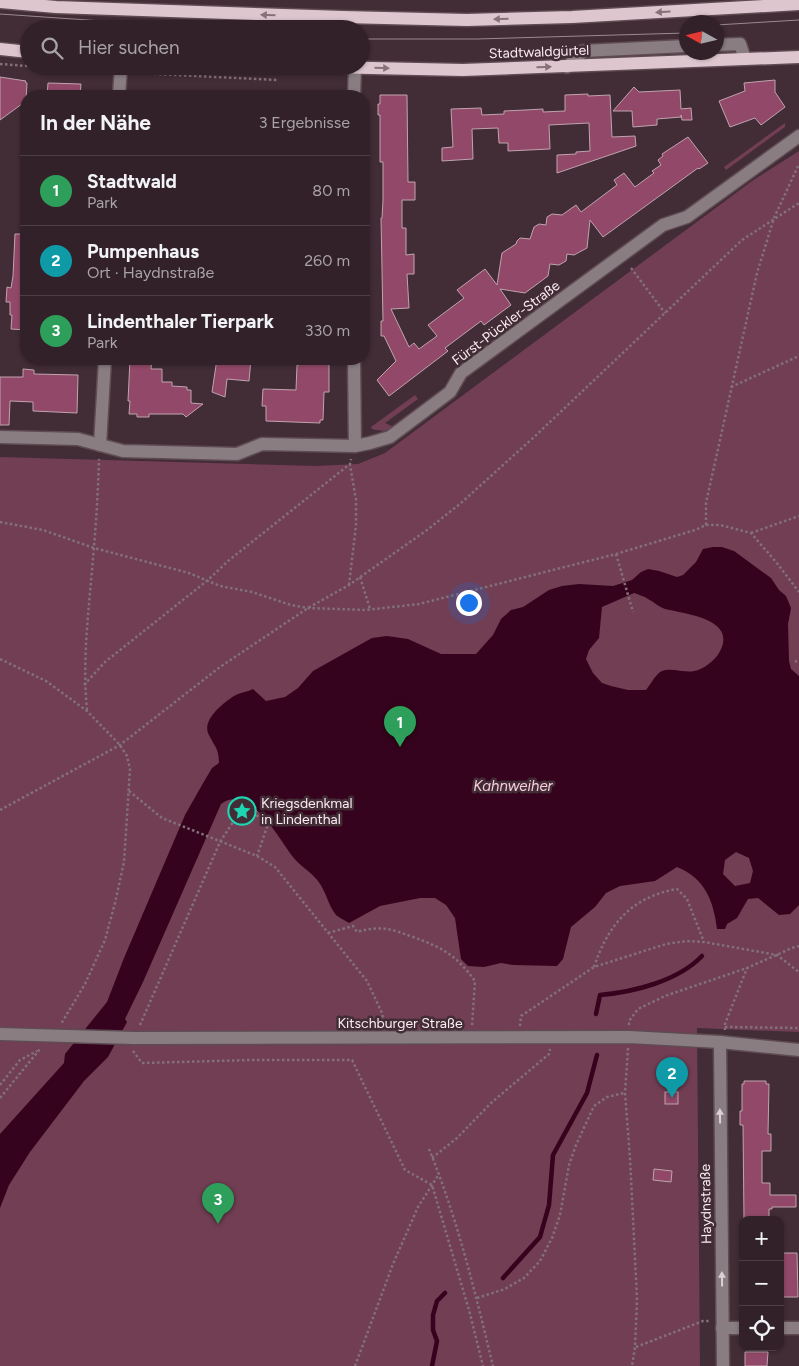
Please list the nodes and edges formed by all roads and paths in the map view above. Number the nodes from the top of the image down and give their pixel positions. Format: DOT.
graph roads {
  1 [pos="0,2"];
  2 [pos="799,4"];
  3 [pos="119,5"];
  4 [pos="724,45"];
  5 [pos="679,46"];
  6 [pos="0,49"];
  7 [pos="20,51"];
  8 [pos="799,57"];
  9 [pos="744,59"];
  10 [pos="567,66"];
  11 [pos="370,68"];
  12 [pos="120,75"];
  13 [pos="355,75"];
  14 [pos="119,90"];
  15 [pos="354,90"];
  16 [pos="799,136"];
  17 [pos="799,164"];
  18 [pos="799,203"];
  19 [pos="774,218"];
  20 [pos="631,268"];
  21 [pos="665,313"];
  22 [pos="799,356"];
  23 [pos="105,365"];
  24 [pos="354,365"];
  25 [pos="731,387"];
  26 [pos="0,437"];
  27 [pos="100,445"];
  28 [pos="355,446"];
  29 [pos="350,464"];
  30 [pos="799,516"];
  31 [pos="0,522"];
  32 [pos="706,525"];
  33 [pos="751,534"];
  34 [pos="94,548"];
  35 [pos="616,554"];
  36 [pos="360,577"];
  37 [pos="208,580"];
  38 [pos="349,585"];
  39 [pos="799,592"];
  40 [pos="308,608"];
  41 [pos="370,609"];
  42 [pos="633,612"];
  43 [pos="0,659"];
  44 [pos="799,659"];
  45 [pos="795,662"];
  46 [pos="84,684"];
  47 [pos="86,711"];
  48 [pos="120,745"];
  49 [pos="128,790"];
  50 [pos="0,810"];
  51 [pos="220,842"];
  52 [pos="257,856"];
  53 [pos="327,933"];
  54 [pos="704,942"];
  55 [pos="799,946"];
  56 [pos="778,955"];
  57 [pos="594,967"];
  58 [pos="747,968"];
  59 [pos="799,972"];
  60 [pos="725,1026"];
  61 [pos="799,1028"];
  62 [pos="0,1034"];
  63 [pos="57,1037"];
  64 [pos="519,1037"];
  65 [pos="629,1037"];
  66 [pos="128,1038"];
  67 [pos="387,1038"];
  68 [pos="472,1038"];
  69 [pos="552,1038"];
  70 [pos="722,1042"];
  71 [pos="799,1050"];
  72 [pos="20,1060"];
  73 [pos="0,1085"];
  74 [pos="625,1092"];
  75 [pos="0,1098"];
  76 [pos="429,1149"];
  77 [pos="432,1158"];
  78 [pos="439,1174"];
  79 [pos="432,1185"];
  80 [pos="477,1298"];
  81 [pos="722,1324"];
  82 [pos="739,1327"];
  83 [pos="784,1328"];
  84 [pos="799,1328"];
  85 [pos="635,1347"];
  86 [pos="355,1366"];
  87 [pos="483,1366"];
  88 [pos="493,1366"];
  89 [pos="632,1366"];
  90 [pos="723,1366"];
  1 -- 3 [label="main road"];
  2 -- 3 [label="main road, one-way"];
  4 -- 9 [label="street"];
  5 -- 10 [label="street"];
  6 -- 7 [label="main road"];
  8 -- 9 [label="main road, Stadtwaldgürtel"];
  9 -- 10 [label="main road, Stadtwaldgürtel"];
  11 -- 10 [label="main road, Stadtwaldgürtel, one-way"];
  12 -- 14 [label="street"];
  13 -- 15 [label="street"];
  16 -- 28 [label="street, Fürst-Pückler-Straße"];
  17 -- 19 [label="path"];
  18 -- 19 [label="path"];
  19 -- 21 [label="path"];
  19 -- 25 [label="path"];
  20 -- 21 [label="path"];
  21 -- 36 [label="path"];
  22 -- 25 [label="path"];
  23 -- 27 [label="street"];
  24 -- 28 [label="street"];
  25 -- 32 [label="path"];
  26 -- 27 [label="street, Fürst-Pückler-Straße"];
  27 -- 28 [label="street, Fürst-Pückler-Straße"];
  27 -- 34 [label="path"];
  28 -- 29 [label="path"];
  29 -- 37 [label="path"];
  29 -- 38 [label="path"];
  30 -- 33 [label="path"];
  31 -- 34 [label="path"];
  32 -- 33 [label="path"];
  32 -- 35 [label="path"];
  33 -- 39 [label="path"];
  34 -- 37 [label="path"];
  34 -- 46 [label="path"];
  35 -- 41 [label="path"];
  35 -- 42 [label="path"];
  36 -- 38 [label="path"];
  36 -- 41 [label="path"];
  37 -- 40 [label="path"];
  37 -- 46 [label="path"];
  38 -- 40 [label="path"];
  40 -- 41 [label="path"];
  40 -- 48 [label="path"];
  43 -- 47 [label="path"];
  44 -- 45 [label="path"];
  46 -- 47 [label="path"];
  47 -- 48 [label="path"];
  48 -- 49 [label="path"];
  48 -- 50 [label="path"];
  49 -- 51 [label="path"];
  49 -- 63 [label="path"];
  51 -- 52 [label="path"];
  51 -- 52 [label="path"];
  51 -- 66 [label="path"];
  52 -- 53 [label="path"];
  53 -- 67 [label="path"];
  53 -- 68 [label="path"];
  54 -- 56 [label="path"];
  54 -- 57 [label="path"];
  54 -- 57 [label="path"];
  55 -- 56 [label="path"];
  56 -- 58 [label="path"];
  56 -- 59 [label="path"];
  57 -- 64 [label="path"];
  58 -- 60 [label="path"];
  58 -- 65 [label="path"];
  60 -- 61 [label="path"];
  60 -- 70 [label="path"];
  62 -- 63 [label="street, Kitschburger Straße"];
  63 -- 66 [label="street, Kitschburger Straße"];
  63 -- 75 [label="path"];
  64 -- 68 [label="street, Kitschburger Straße"];
  64 -- 69 [label="street, Kitschburger Straße"];
  65 -- 69 [label="street, Kitschburger Straße"];
  65 -- 70 [label="street, Kitschburger Straße"];
  65 -- 74 [label="path"];
  66 -- 67 [label="street, Kitschburger Straße"];
  66 -- 79 [label="path"];
  67 -- 68 [label="street, Kitschburger Straße"];
  69 -- 77 [label="path"];
  70 -- 71 [label="street, Kitschburger Straße"];
  81 -- 70 [label="street, Haydnstraße, one-way"];
  72 -- 73 [label="path"];
  74 -- 80 [label="path"];
  74 -- 85 [label="path"];
  76 -- 77 [label="path"];
  77 -- 78 [label="path"];
  78 -- 79 [label="path"];
  78 -- 80 [label="path"];
  79 -- 86 [label="path"];
  79 -- 87 [label="path"];
  80 -- 88 [label="path"];
  81 -- 82 [label="street"];
  81 -- 85 [label="path"];
  81 -- 90 [label="street, Haydnstraße"];
  83 -- 84 [label="street"];
  85 -- 89 [label="path"];
}
